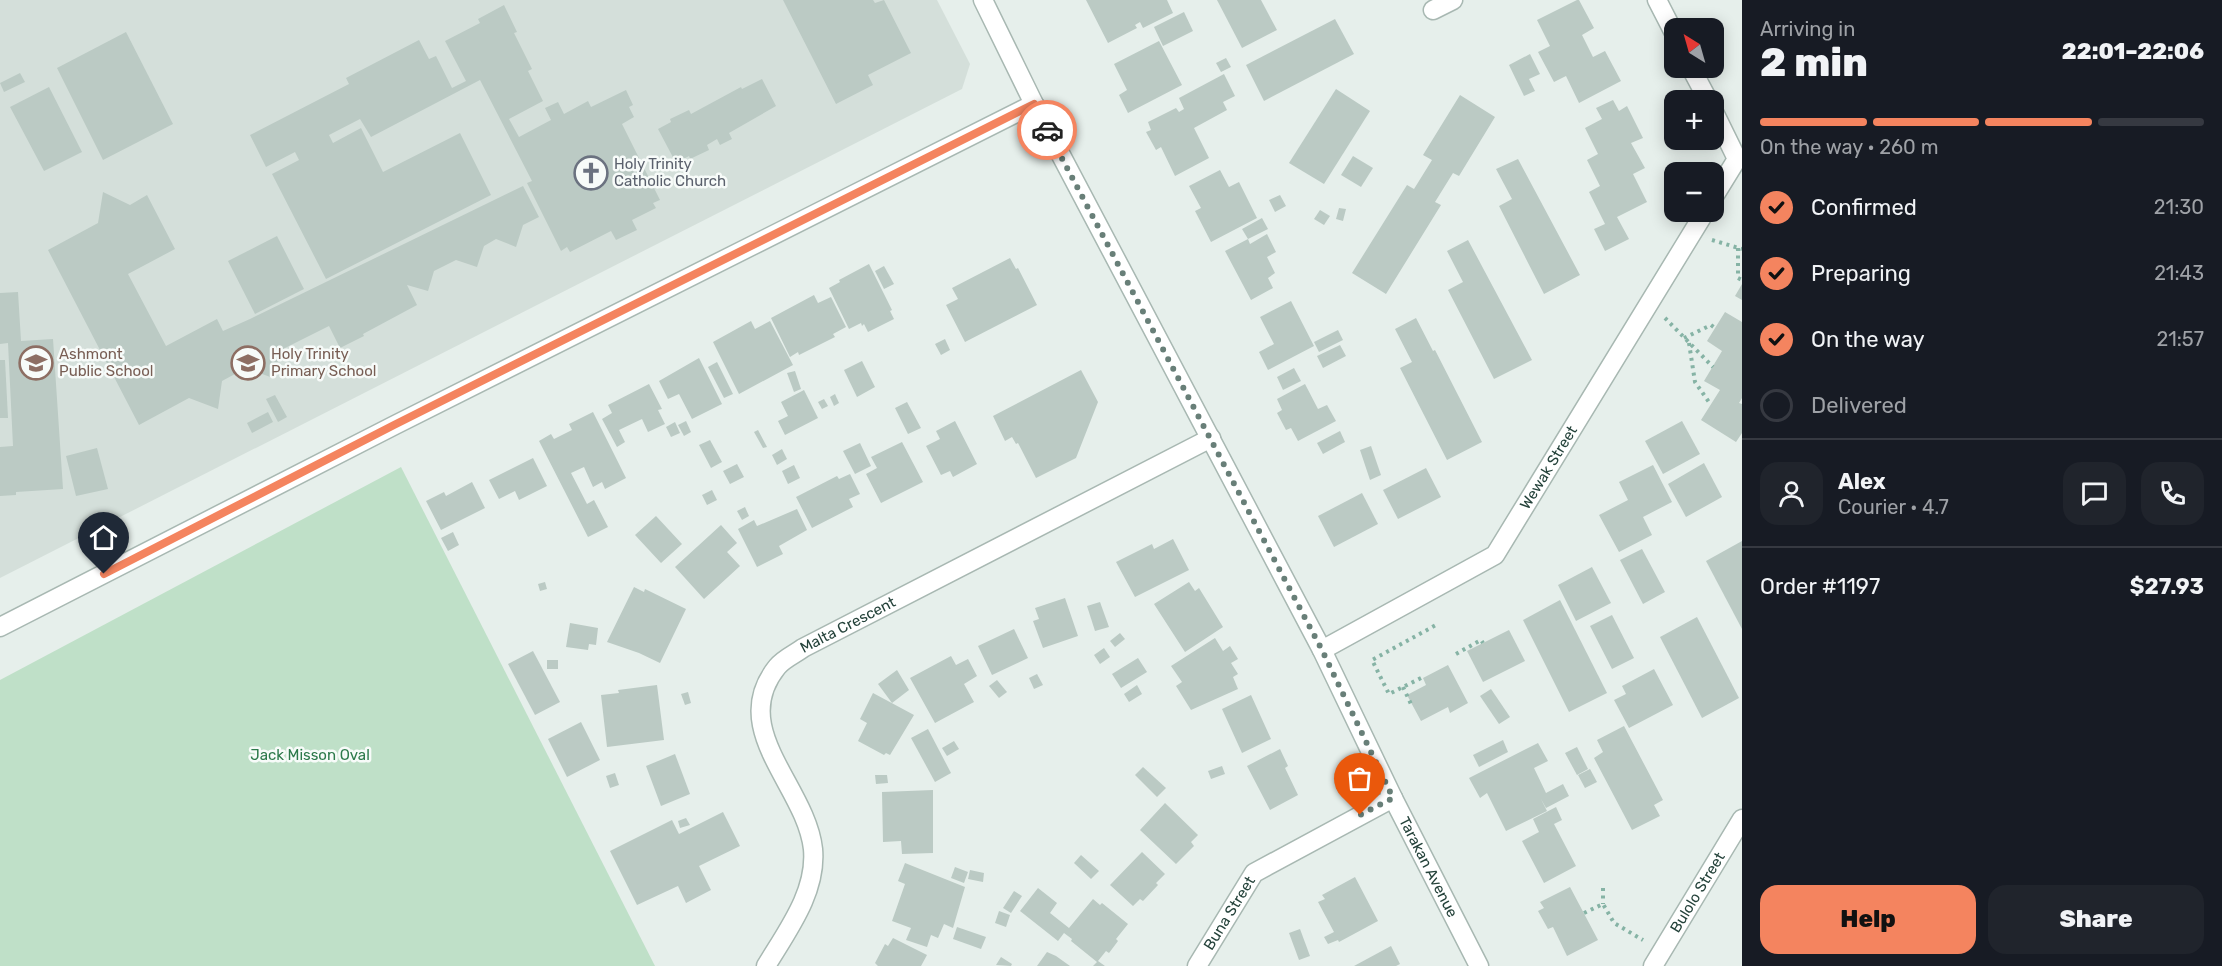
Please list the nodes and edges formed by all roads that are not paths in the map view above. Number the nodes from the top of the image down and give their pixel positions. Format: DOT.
graph roads {
  1 [pos="983,0"];
  2 [pos="1453,0"];
  3 [pos="1658,0"];
  4 [pos="1433,10"];
  5 [pos="1667,18"];
  6 [pos="1034,104"];
  7 [pos="1724,133"];
  8 [pos="1724,180"];
  9 [pos="1699,222"];
  10 [pos="1211,438"];
  11 [pos="0,627"];
  12 [pos="1322,650"];
  13 [pos="1393,798"];
  14 [pos="1742,819"];
  15 [pos="1657,958"];
  16 [pos="766,966"];
  17 [pos="1197,966"];
  18 [pos="1479,966"];
  1 -- 6 [label="street, Tarakan Avenue"];
  2 -- 4 [label="street"];
  3 -- 5 [label="street"];
  6 -- 10 [label="street, Tarakan Avenue"];
  6 -- 11 [label="street"];
  7 -- 8 [label="street"];
  9 -- 12 [label="street, Wewak Street"];
  10 -- 12 [label="street, Tarakan Avenue"];
  10 -- 16 [label="street, Malta Crescent"];
  12 -- 13 [label="street, Tarakan Avenue"];
  13 -- 17 [label="street, Buna Street"];
  13 -- 18 [label="street, Tarakan Avenue"];
  14 -- 15 [label="street, Bulolo Street"];
}
